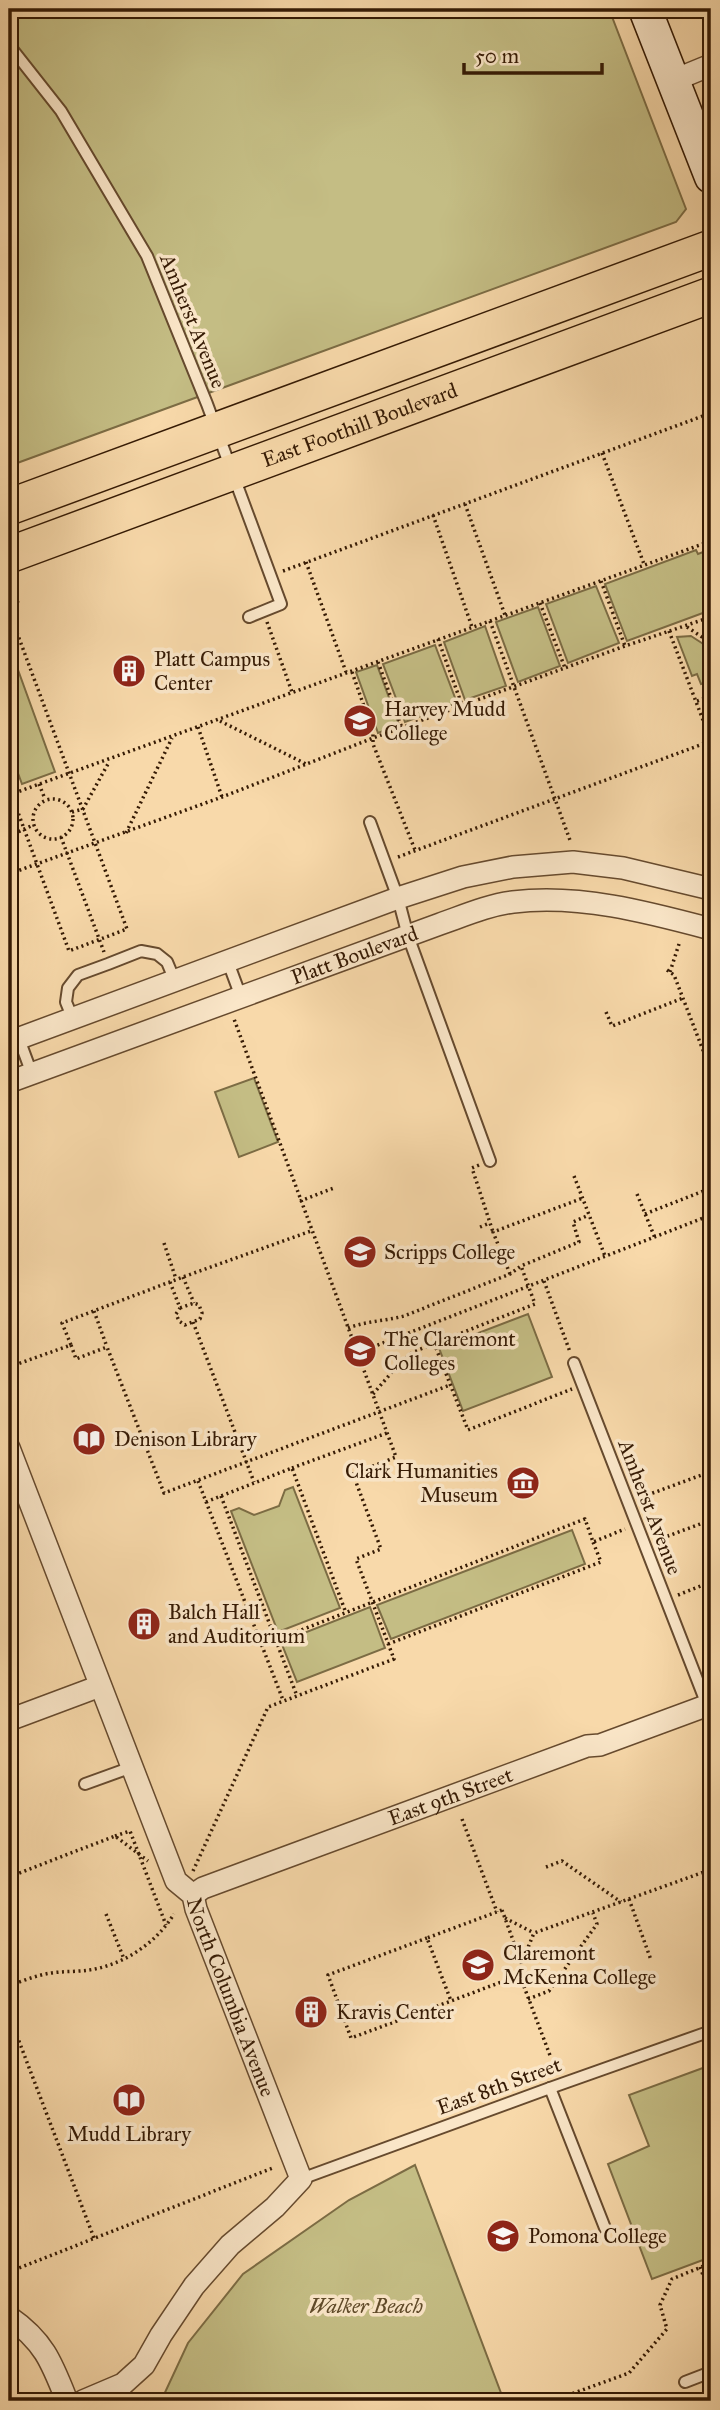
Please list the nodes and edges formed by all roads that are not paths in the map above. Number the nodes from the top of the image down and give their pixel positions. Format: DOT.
graph roads {
  1 [pos="645,9"];
  2 [pos="9,45"];
  3 [pos="711,65"];
  4 [pos="672,81"];
  5 [pos="711,177"];
  6 [pos="711,248"];
  7 [pos="711,295"];
  8 [pos="216,430"];
  9 [pos="232,473"];
  10 [pos="9,506"];
  11 [pos="11,571"];
  12 [pos="249,617"];
  13 [pos="370,822"];
  14 [pos="711,889"];
  15 [pos="398,898"];
  16 [pos="711,929"];
  17 [pos="408,936"];
  18 [pos="228,962"];
  19 [pos="175,981"];
  20 [pos="237,1005"];
  21 [pos="73,1019"];
  22 [pos="14,1041"];
  23 [pos="32,1074"];
  24 [pos="9,1082"];
  25 [pos="490,1161"];
  26 [pos="574,1363"];
  27 [pos="9,1448"];
  28 [pos="100,1686"];
  29 [pos="709,1704"];
  30 [pos="9,1720"];
  31 [pos="132,1767"];
  32 [pos="85,1784"];
  33 [pos="193,1895"];
  34 [pos="711,2031"];
  35 [pos="550,2088"];
  36 [pos="301,2179"];
  37 [pos="605,2228"];
  38 [pos="9,2317"];
  39 [pos="711,2372"];
  40 [pos="685,2382"];
  41 [pos="67,2401"];
  42 [pos="83,2401"];
  1 -- 4 [label="main road"];
  2 -- 8 [label="lane, Amherst Avenue"];
  3 -- 4 [label="street"];
  4 -- 5 [label="main road"];
  6 -- 8 [label="main road"];
  7 -- 9 [label="main road, East Foothill Boulevard"];
  8 -- 9 [label="lane, Amherst Avenue"];
  8 -- 10 [label="main road"];
  9 -- 11 [label="main road, East Foothill Boulevard"];
  9 -- 12 [label="lane, Amherst Avenue"];
  13 -- 15 [label="lane"];
  14 -- 15 [label="street, Platt Boulevard"];
  15 -- 17 [label="lane"];
  15 -- 18 [label="street, Platt Boulevard"];
  16 -- 17 [label="street, Platt Boulevard"];
  17 -- 20 [label="street, Platt Boulevard"];
  17 -- 25 [label="lane"];
  18 -- 19 [label="street, Platt Boulevard"];
  18 -- 20 [label="lane"];
  19 -- 21 [label="street, Platt Boulevard"];
  19 -- 21 [label="lane"];
  20 -- 23 [label="street, Platt Boulevard"];
  21 -- 22 [label="street, Platt Boulevard"];
  22 -- 23 [label="lane"];
  23 -- 24 [label="street, Platt Boulevard"];
  26 -- 29 [label="lane, Amherst Avenue"];
  27 -- 28 [label="street, North Columbia Avenue"];
  28 -- 30 [label="street"];
  28 -- 31 [label="street, North Columbia Avenue"];
  29 -- 33 [label="street, East 9th Street"];
  31 -- 32 [label="lane"];
  31 -- 33 [label="street, North Columbia Avenue"];
  33 -- 36 [label="street, North Columbia Avenue"];
  34 -- 35 [label="lane, East 8th Street"];
  35 -- 36 [label="lane, East 8th Street"];
  35 -- 37 [label="lane"];
  36 -- 42 [label="street"];
  38 -- 41 [label="street"];
  39 -- 40 [label="lane"];
}
